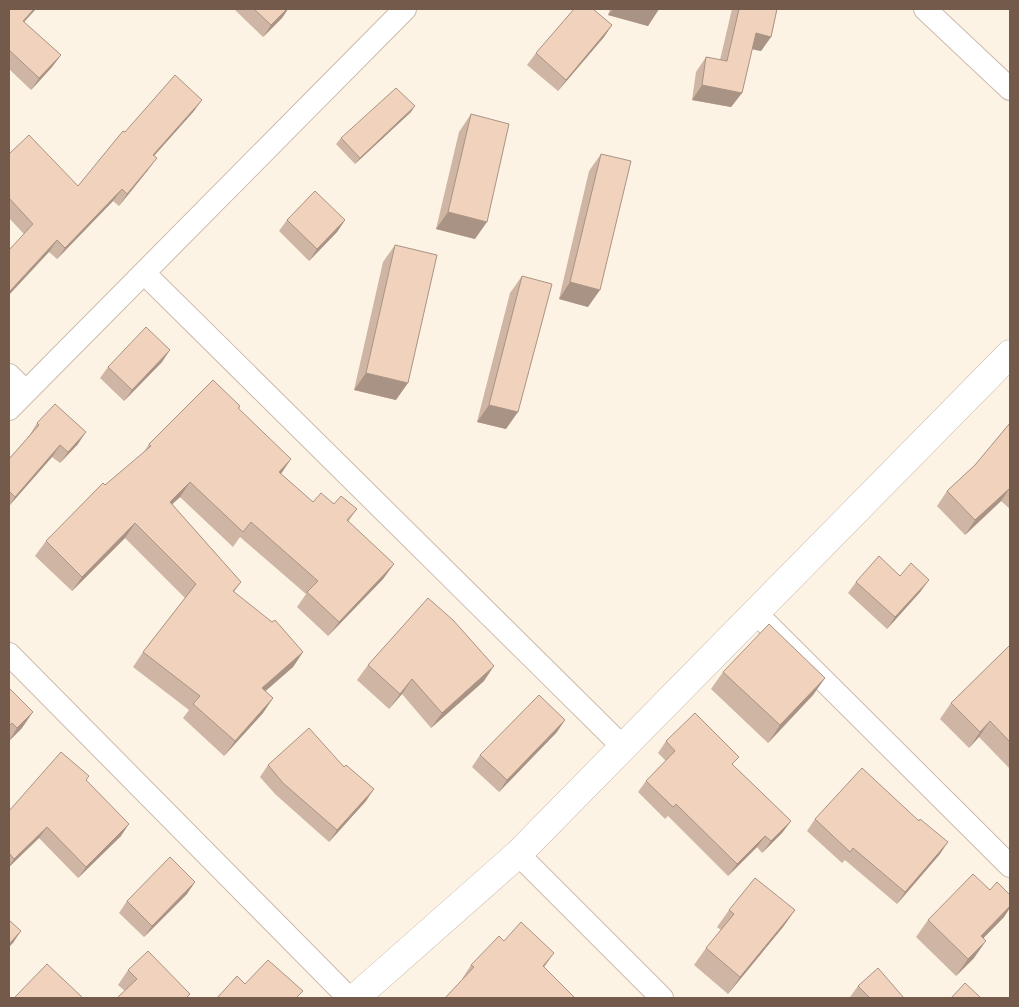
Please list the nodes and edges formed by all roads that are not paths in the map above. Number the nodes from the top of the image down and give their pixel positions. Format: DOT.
graph roads {
  1 [pos="405,9"];
  2 [pos="925,9"];
  3 [pos="1010,89"];
  4 [pos="144,272"];
  5 [pos="1010,355"];
  6 [pos="9,374"];
  7 [pos="25,391"];
  8 [pos="9,408"];
  9 [pos="757,614"];
  10 [pos="9,654"];
  11 [pos="623,747"];
  12 [pos="518,854"];
  13 [pos="1010,866"];
  14 [pos="349,998"];
  15 [pos="355,998"];
  16 [pos="662,998"];
  1 -- 4 [label="street"];
  2 -- 3 [label="street"];
  4 -- 7 [label="street"];
  4 -- 11 [label="street"];
  5 -- 9 [label="street"];
  6 -- 7 [label="street"];
  7 -- 8 [label="street"];
  9 -- 11 [label="street"];
  9 -- 13 [label="street"];
  10 -- 14 [label="street"];
  11 -- 12 [label="street"];
  12 -- 15 [label="street"];
  12 -- 16 [label="street"];
}
